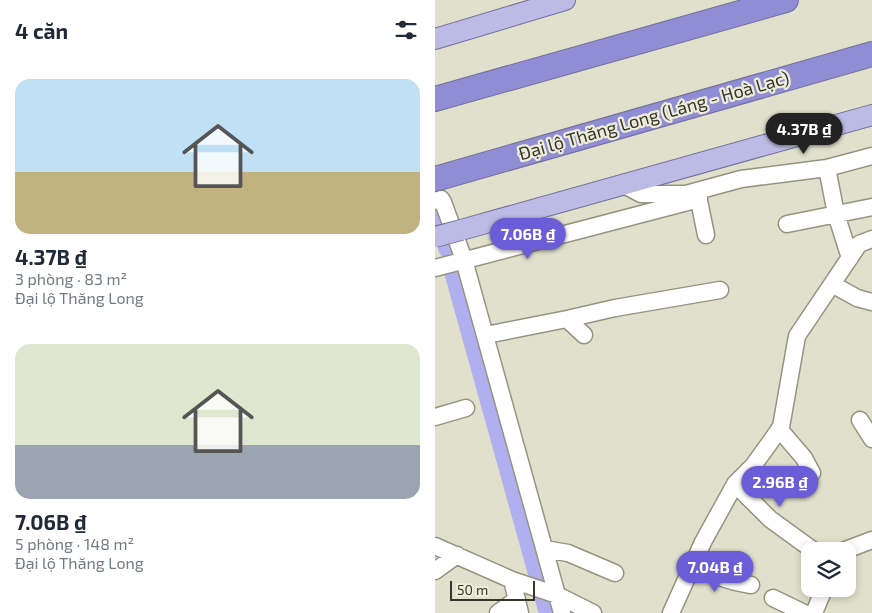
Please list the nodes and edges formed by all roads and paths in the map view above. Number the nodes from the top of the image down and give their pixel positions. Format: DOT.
graph roads {
  1 [pos="565,0"];
  2 [pos="787,0"];
  3 [pos="435,39"];
  4 [pos="872,54"];
  5 [pos="435,99"];
  6 [pos="872,116"];
  7 [pos="872,156"];
  8 [pos="827,168"];
  9 [pos="624,185"];
  10 [pos="438,189"];
  11 [pos="698,195"];
  12 [pos="872,206"];
  13 [pos="836,214"];
  14 [pos="787,224"];
  15 [pos="706,235"];
  16 [pos="435,237"];
  17 [pos="872,239"];
  18 [pos="850,258"];
  19 [pos="464,260"];
  20 [pos="435,268"];
  21 [pos="832,284"];
  22 [pos="720,290"];
  23 [pos="872,302"];
  24 [pos="567,319"];
  25 [pos="486,335"];
  26 [pos="584,335"];
  27 [pos="466,408"];
  28 [pos="435,417"];
  29 [pos="860,420"];
  30 [pos="779,428"];
  31 [pos="872,439"];
  32 [pos="812,474"];
  33 [pos="735,484"];
  34 [pos="872,540"];
  35 [pos="802,542"];
  36 [pos="435,546"];
  37 [pos="856,546"];
  38 [pos="545,549"];
  39 [pos="457,555"];
  40 [pos="693,562"];
  41 [pos="435,571"];
  42 [pos="615,573"];
  43 [pos="512,580"];
  44 [pos="751,585"];
  45 [pos="557,595"];
  46 [pos="821,597"];
  47 [pos="773,598"];
  48 [pos="519,606"];
  49 [pos="498,613"];
  50 [pos="562,613"];
  51 [pos="593,613"];
  52 [pos="671,613"];
  53 [pos="804,613"];
  54 [pos="814,613"];
  1 -- 3 [label="main road"];
  2 -- 5 [label="highway"];
  4 -- 10 [label="highway, Đại lộ Thăng Long (Láng - Hoà Lạc)"];
  6 -- 9 [label="main road"];
  7 -- 8 [label="street"];
  8 -- 11 [label="street"];
  8 -- 13 [label="street"];
  9 -- 11 [label="street"];
  9 -- 16 [label="main road, bridge"];
  10 -- 19 [label="street"];
  11 -- 15 [label="street"];
  11 -- 19 [label="street"];
  12 -- 13 [label="street"];
  13 -- 14 [label="street"];
  13 -- 18 [label="street"];
  17 -- 18 [label="street"];
  18 -- 21 [label="street"];
  19 -- 20 [label="street"];
  19 -- 25 [label="street"];
  21 -- 23 [label="street"];
  21 -- 30 [label="street"];
  22 -- 24 [label="street"];
  24 -- 25 [label="street"];
  24 -- 26 [label="street"];
  25 -- 38 [label="street"];
  27 -- 28 [label="street"];
  29 -- 31 [label="street"];
  30 -- 32 [label="street"];
  30 -- 33 [label="street"];
  33 -- 35 [label="street"];
  33 -- 40 [label="street"];
  34 -- 37 [label="street"];
  36 -- 39 [label="street"];
  38 -- 42 [label="street"];
  38 -- 45 [label="street"];
  39 -- 41 [label="street"];
  39 -- 43 [label="street"];
  40 -- 44 [label="street"];
  40 -- 52 [label="street"];
  43 -- 45 [label="street"];
  43 -- 48 [label="street"];
  45 -- 50 [label="street"];
  45 -- 51 [label="street"];
  46 -- 54 [label="street"];
  47 -- 53 [label="street"];
  48 -- 49 [label="street"];
}
